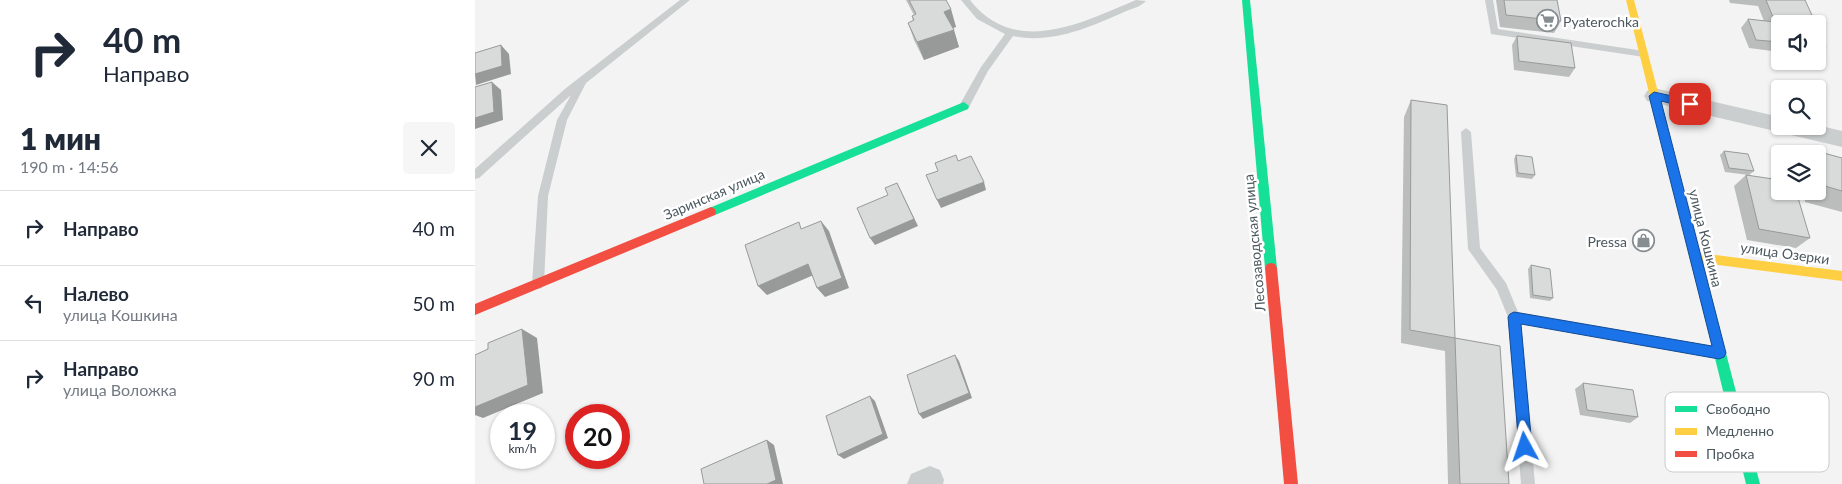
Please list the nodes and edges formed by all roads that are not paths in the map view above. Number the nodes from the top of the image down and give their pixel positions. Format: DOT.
graph roads {
  1 [pos="686,0"];
  2 [pos="965,0"];
  3 [pos="1143,0"];
  4 [pos="1246,0"];
  5 [pos="1489,0"];
  6 [pos="1630,0"];
  7 [pos="1010,33"];
  8 [pos="1644,54"];
  9 [pos="585,78"];
  10 [pos="1654,96"];
  11 [pos="964,106"];
  12 [pos="1771,123"];
  13 [pos="1466,132"];
  14 [pos="1825,135"];
  15 [pos="1842,139"];
  16 [pos="475,175"];
  17 [pos="1695,257"];
  18 [pos="1842,276"];
  19 [pos="538,284"];
  20 [pos="475,310"];
  21 [pos="1514,317"];
  22 [pos="1719,353"];
  23 [pos="1729,392"];
  24 [pos="1291,484"];
  25 [pos="1528,484"];
  1 -- 9 [label="lane"];
  2 -- 7 [label="lane"];
  3 -- 7 [label="lane"];
  4 -- 24 [label="street, Лесозаводская улица"];
  5 -- 8 [label="lane"];
  6 -- 8 [label="street, улица Кошкина"];
  7 -- 11 [label="lane"];
  8 -- 10 [label="street, улица Кошкина"];
  9 -- 16 [label="lane"];
  9 -- 19 [label="lane"];
  10 -- 12 [label="street"];
  10 -- 17 [label="street, улица Кошкина"];
  11 -- 19 [label="street, Заринская улица"];
  13 -- 21 [label="lane"];
  14 -- 15 [label="street"];
  17 -- 18 [label="street, улица Озерки"];
  17 -- 22 [label="street, улица Кошкина"];
  19 -- 20 [label="street, Заринская улица"];
  21 -- 22 [label="lane"];
  21 -- 25 [label="lane"];
  22 -- 23 [label="street, улица Кошкина"];
}
